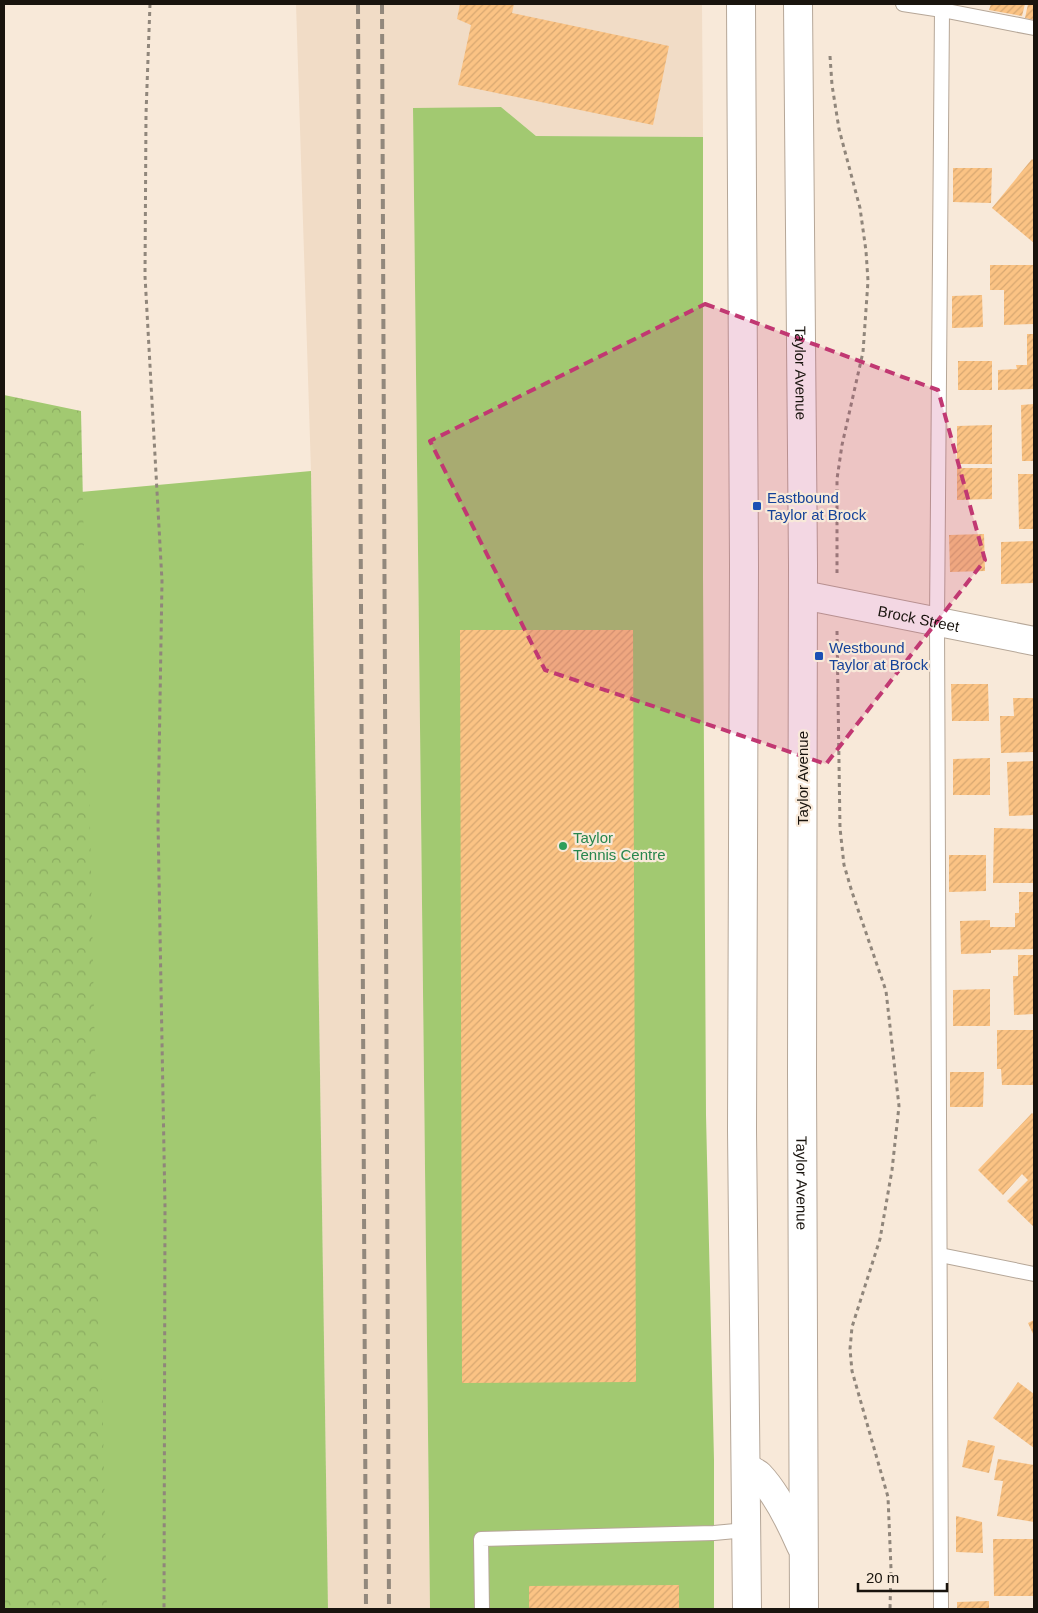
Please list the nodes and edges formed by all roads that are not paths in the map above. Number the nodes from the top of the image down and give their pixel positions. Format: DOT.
graph roads {
  1 [pos="741,4"];
  2 [pos="798,4"];
  3 [pos="903,4"];
  4 [pos="942,10"];
  5 [pos="1034,28"];
  6 [pos="802,595"];
  7 [pos="937,622"];
  8 [pos="1034,641"];
  9 [pos="940,1255"];
  10 [pos="1034,1274"];
  11 [pos="746,1468"];
  12 [pos="746,1530"];
  13 [pos="804,1552"];
  14 [pos="482,1609"];
  15 [pos="746,1609"];
  16 [pos="804,1609"];
  17 [pos="941,1609"];
  1 -- 11 [label="main road"];
  2 -- 6 [label="main road, Taylor Avenue"];
  3 -- 4 [label="lane"];
  4 -- 5 [label="lane"];
  4 -- 7 [label="lane"];
  6 -- 7 [label="main road, Brock Street"];
  6 -- 13 [label="main road, Taylor Avenue"];
  7 -- 8 [label="main road, Brock Street"];
  7 -- 9 [label="lane"];
  9 -- 10 [label="lane"];
  9 -- 17 [label="lane"];
  11 -- 12 [label="main road"];
  11 -- 13 [label="main road, Taylor Avenue"];
  12 -- 14 [label="lane"];
  12 -- 15 [label="main road"];
  13 -- 16 [label="main road, Taylor Avenue"];
}
